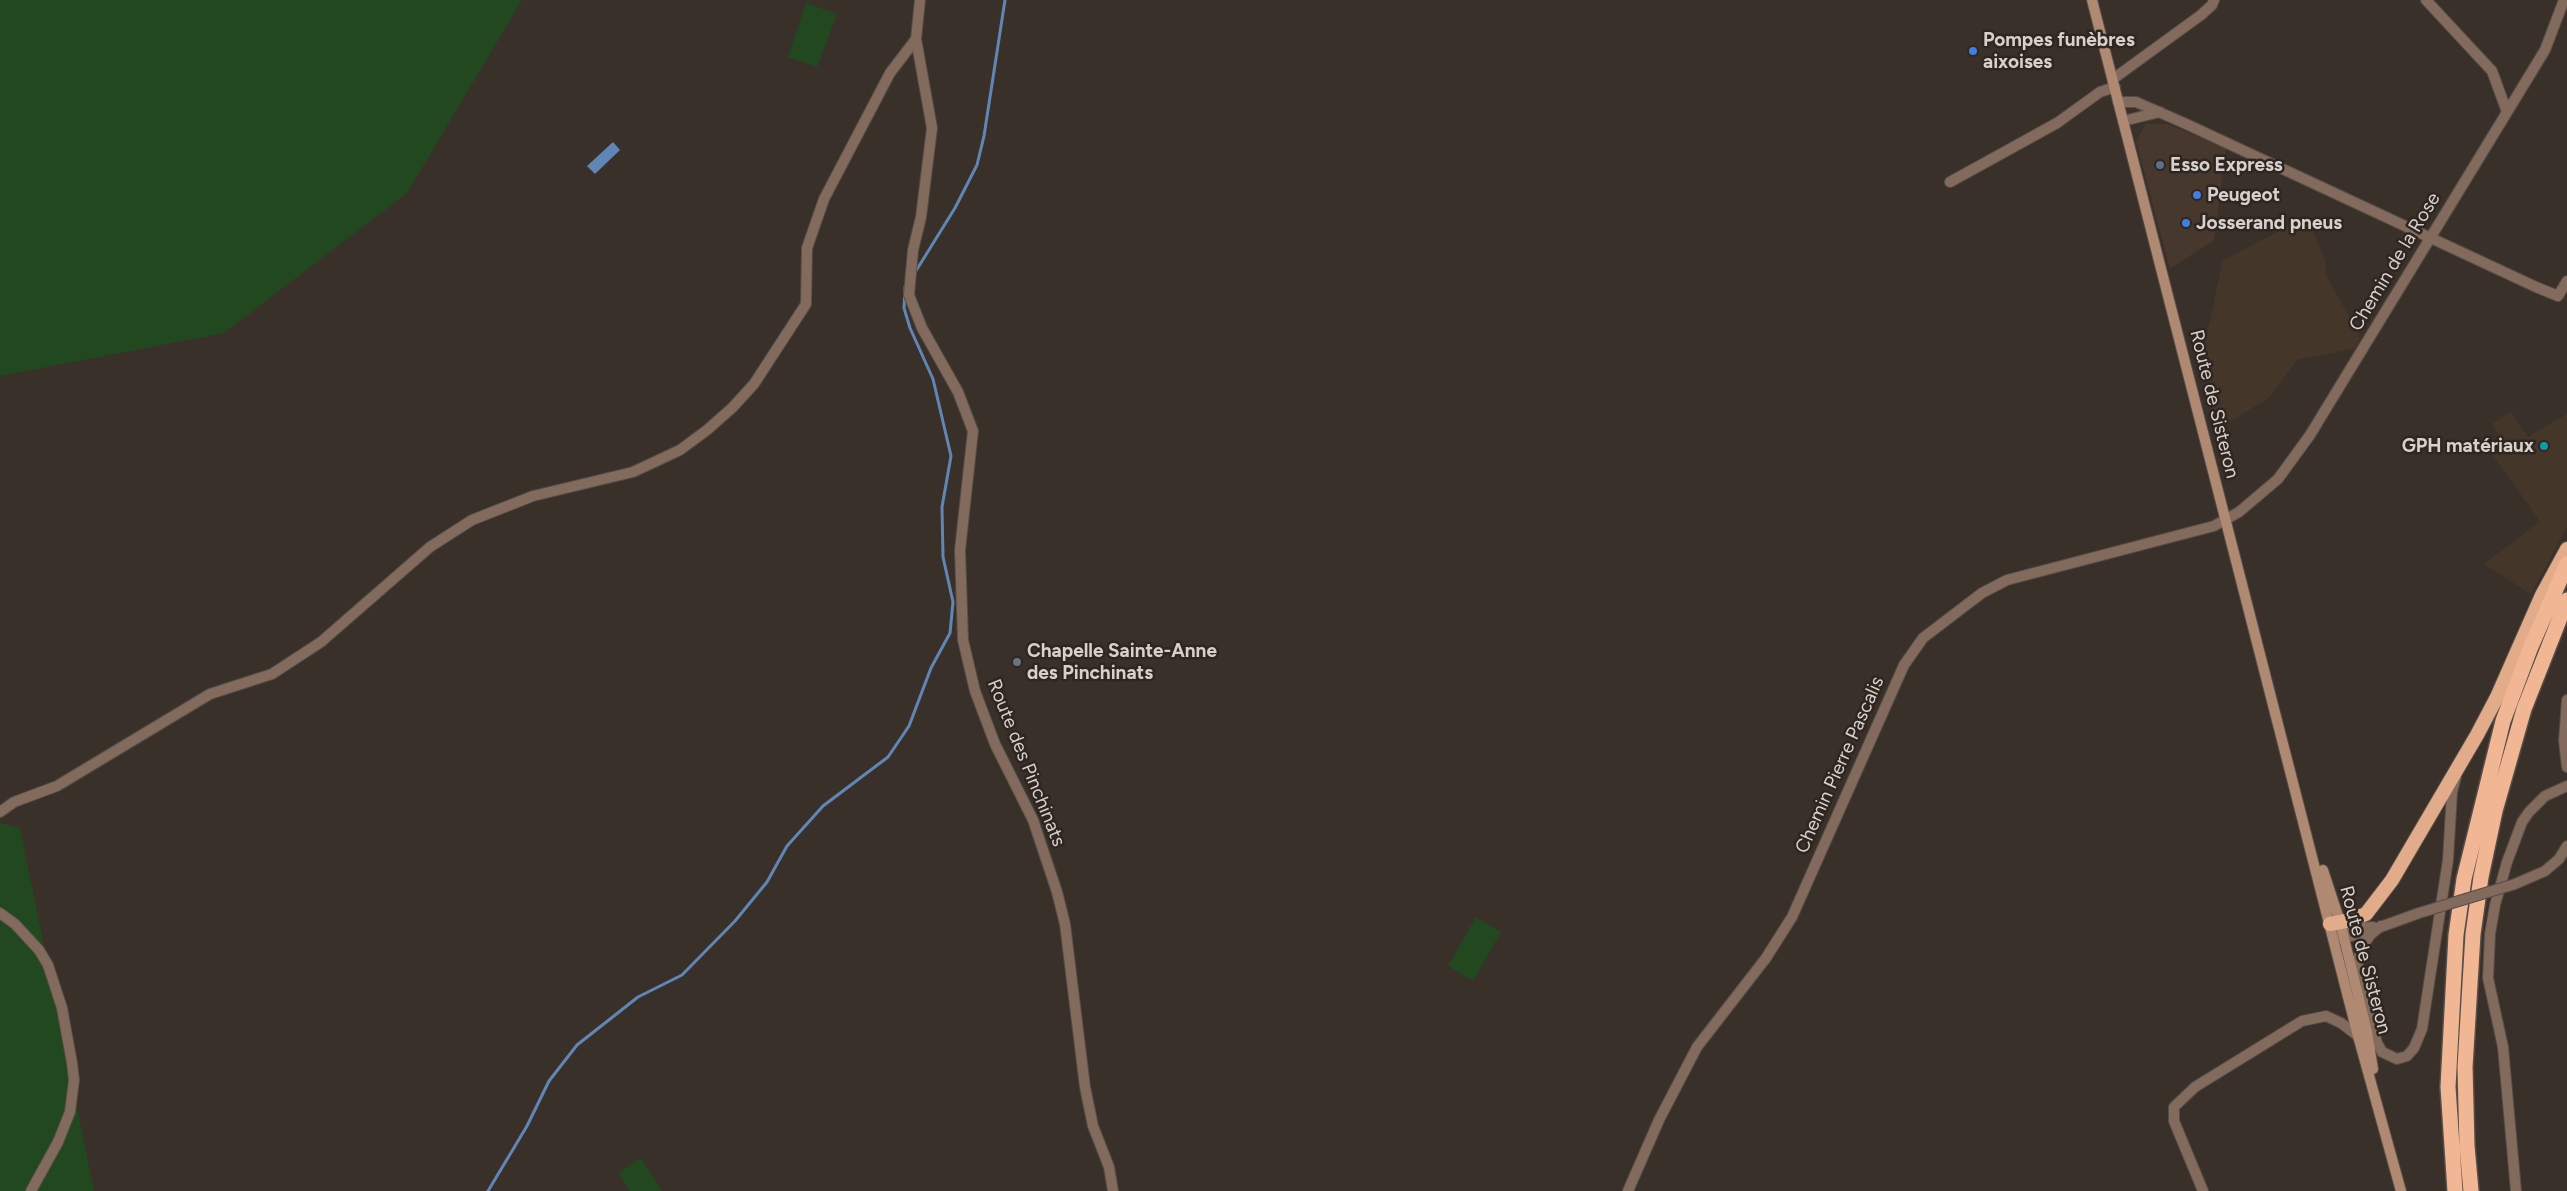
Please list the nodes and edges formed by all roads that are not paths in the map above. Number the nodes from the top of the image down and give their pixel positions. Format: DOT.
graph roads {
  1 [pos="920,0"];
  2 [pos="2092,0"];
  3 [pos="2214,0"];
  4 [pos="2426,0"];
  5 [pos="2564,0"];
  6 [pos="916,39"];
  7 [pos="2114,83"];
  8 [pos="2118,102"];
  9 [pos="2160,112"];
  10 [pos="2507,112"];
  11 [pos="2123,120"];
  12 [pos="1950,182"];
  13 [pos="2430,237"];
  14 [pos="2567,281"];
  15 [pos="2226,520"];
  16 [pos="2567,549"];
  17 [pos="2567,564"];
  18 [pos="2567,600"];
  19 [pos="2567,700"];
  20 [pos="2567,767"];
  21 [pos="2457,771"];
  22 [pos="2567,786"];
  23 [pos="0,812"];
  24 [pos="2567,846"];
  25 [pos="0,913"];
  26 [pos="2381,926"];
  27 [pos="2337,930"];
  28 [pos="2358,1036"];
  29 [pos="2381,1114"];
  30 [pos="31,1191"];
  31 [pos="1113,1191"];
  32 [pos="1628,1191"];
  33 [pos="2203,1191"];
  34 [pos="2401,1191"];
  35 [pos="2455,1191"];
  36 [pos="2471,1191"];
  37 [pos="2516,1191"];
  1 -- 6 [label="street, Route des Pinchinats"];
  2 -- 7 [label="main road, Route de Sisteron"];
  3 -- 7 [label="street"];
  4 -- 10 [label="street"];
  5 -- 10 [label="street, Chemin de la Rose"];
  6 -- 23 [label="street"];
  6 -- 31 [label="street, Route des Pinchinats"];
  7 -- 8 [label="main road, Route de Sisteron"];
  7 -- 12 [label="street"];
  8 -- 9 [label="street"];
  8 -- 11 [label="main road, Route de Sisteron"];
  9 -- 11 [label="street"];
  9 -- 13 [label="street"];
  10 -- 13 [label="street, Chemin de la Rose"];
  11 -- 15 [label="main road, Route de Sisteron"];
  13 -- 14 [label="street"];
  13 -- 15 [label="street, Chemin de la Rose"];
  15 -- 27 [label="main road, Route de Sisteron"];
  15 -- 32 [label="street, Chemin Pierre Pascalis"];
  16 -- 21 [label="highway"];
  17 -- 35 [label="highway"];
  18 -- 36 [label="highway"];
  19 -- 20 [label="street"];
  21 -- 26 [label="street"];
  21 -- 27 [label="highway"];
  22 -- 37 [label="street"];
  24 -- 26 [label="street, bridge"];
  25 -- 30 [label="street"];
  26 -- 27 [label="street"];
  27 -- 28 [label="main road, Route de Sisteron"];
  27 -- 29 [label="main road, Route de Sisteron"];
  28 -- 29 [label="main road, Route de Sisteron"];
  28 -- 33 [label="street"];
  29 -- 34 [label="main road, Route de Sisteron"];
}
